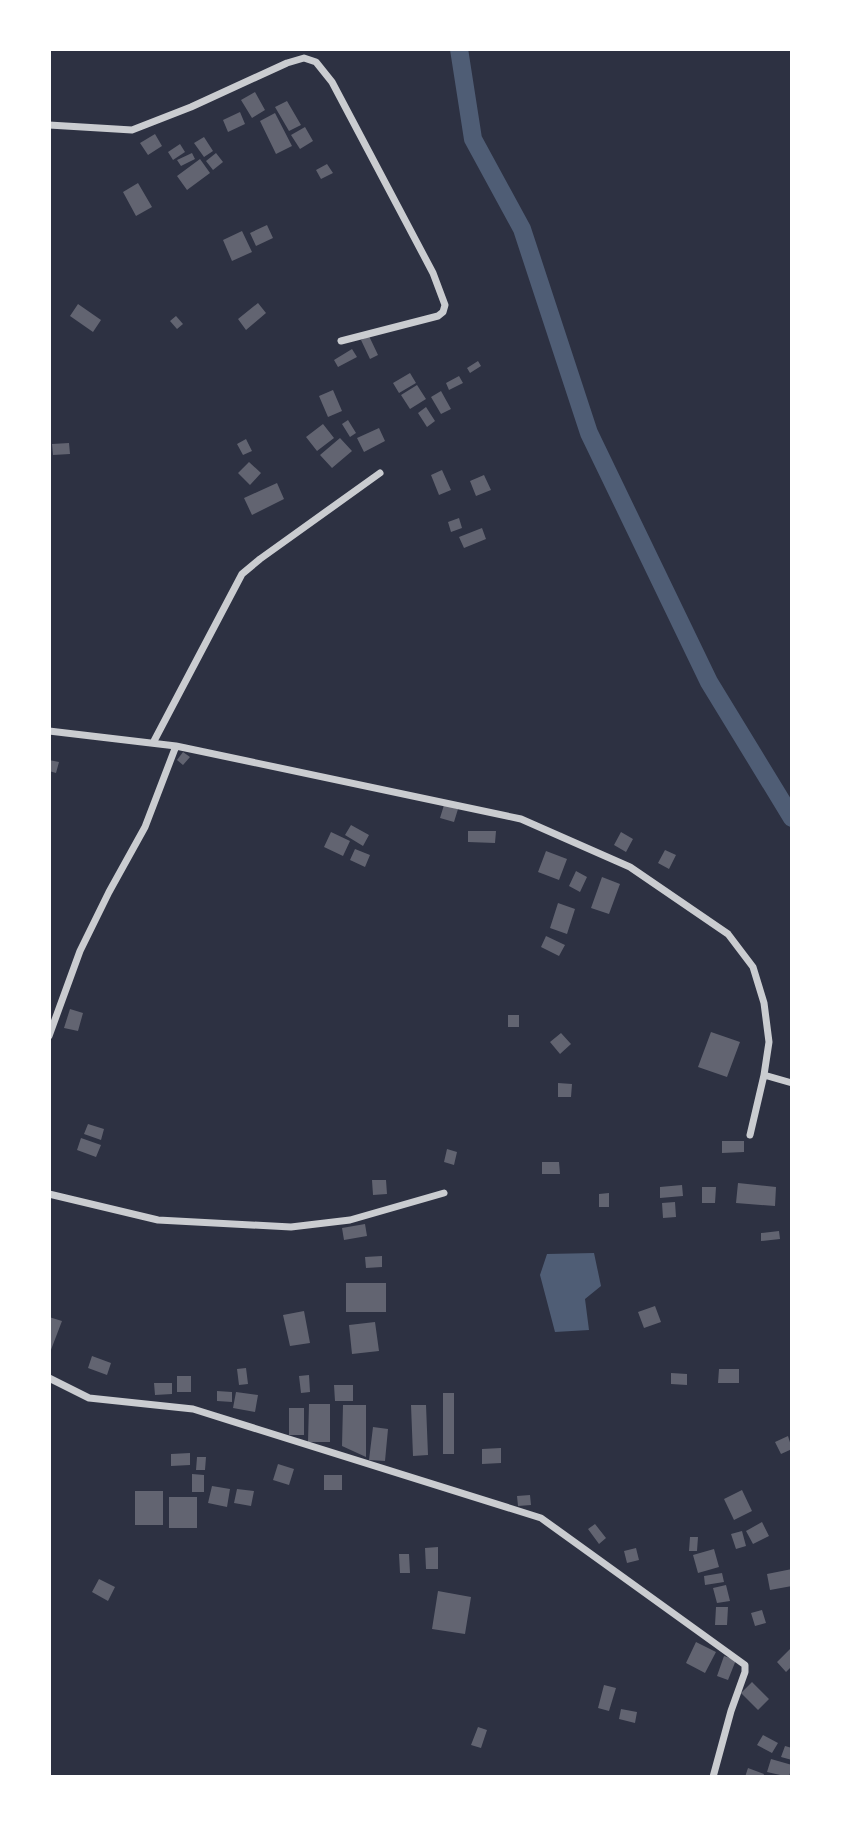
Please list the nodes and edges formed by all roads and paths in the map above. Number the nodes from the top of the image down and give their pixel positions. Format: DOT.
graph roads {
  1 [pos="49,125"];
  2 [pos="341,341"];
  3 [pos="380,473"];
  4 [pos="49,731"];
  5 [pos="154,741"];
  6 [pos="176,746"];
  7 [pos="49,1036"];
  8 [pos="764,1075"];
  9 [pos="792,1083"];
  10 [pos="750,1135"];
  11 [pos="444,1193"];
  12 [pos="49,1194"];
  13 [pos="49,1378"];
  14 [pos="713,1777"];
  1 -- 2 [label="street"];
  3 -- 5 [label="street"];
  4 -- 5 [label="street"];
  5 -- 6 [label="street"];
  6 -- 7 [label="street"];
  6 -- 8 [label="street"];
  8 -- 9 [label="street"];
  8 -- 10 [label="street"];
  11 -- 12 [label="street"];
  13 -- 14 [label="street"];
}
